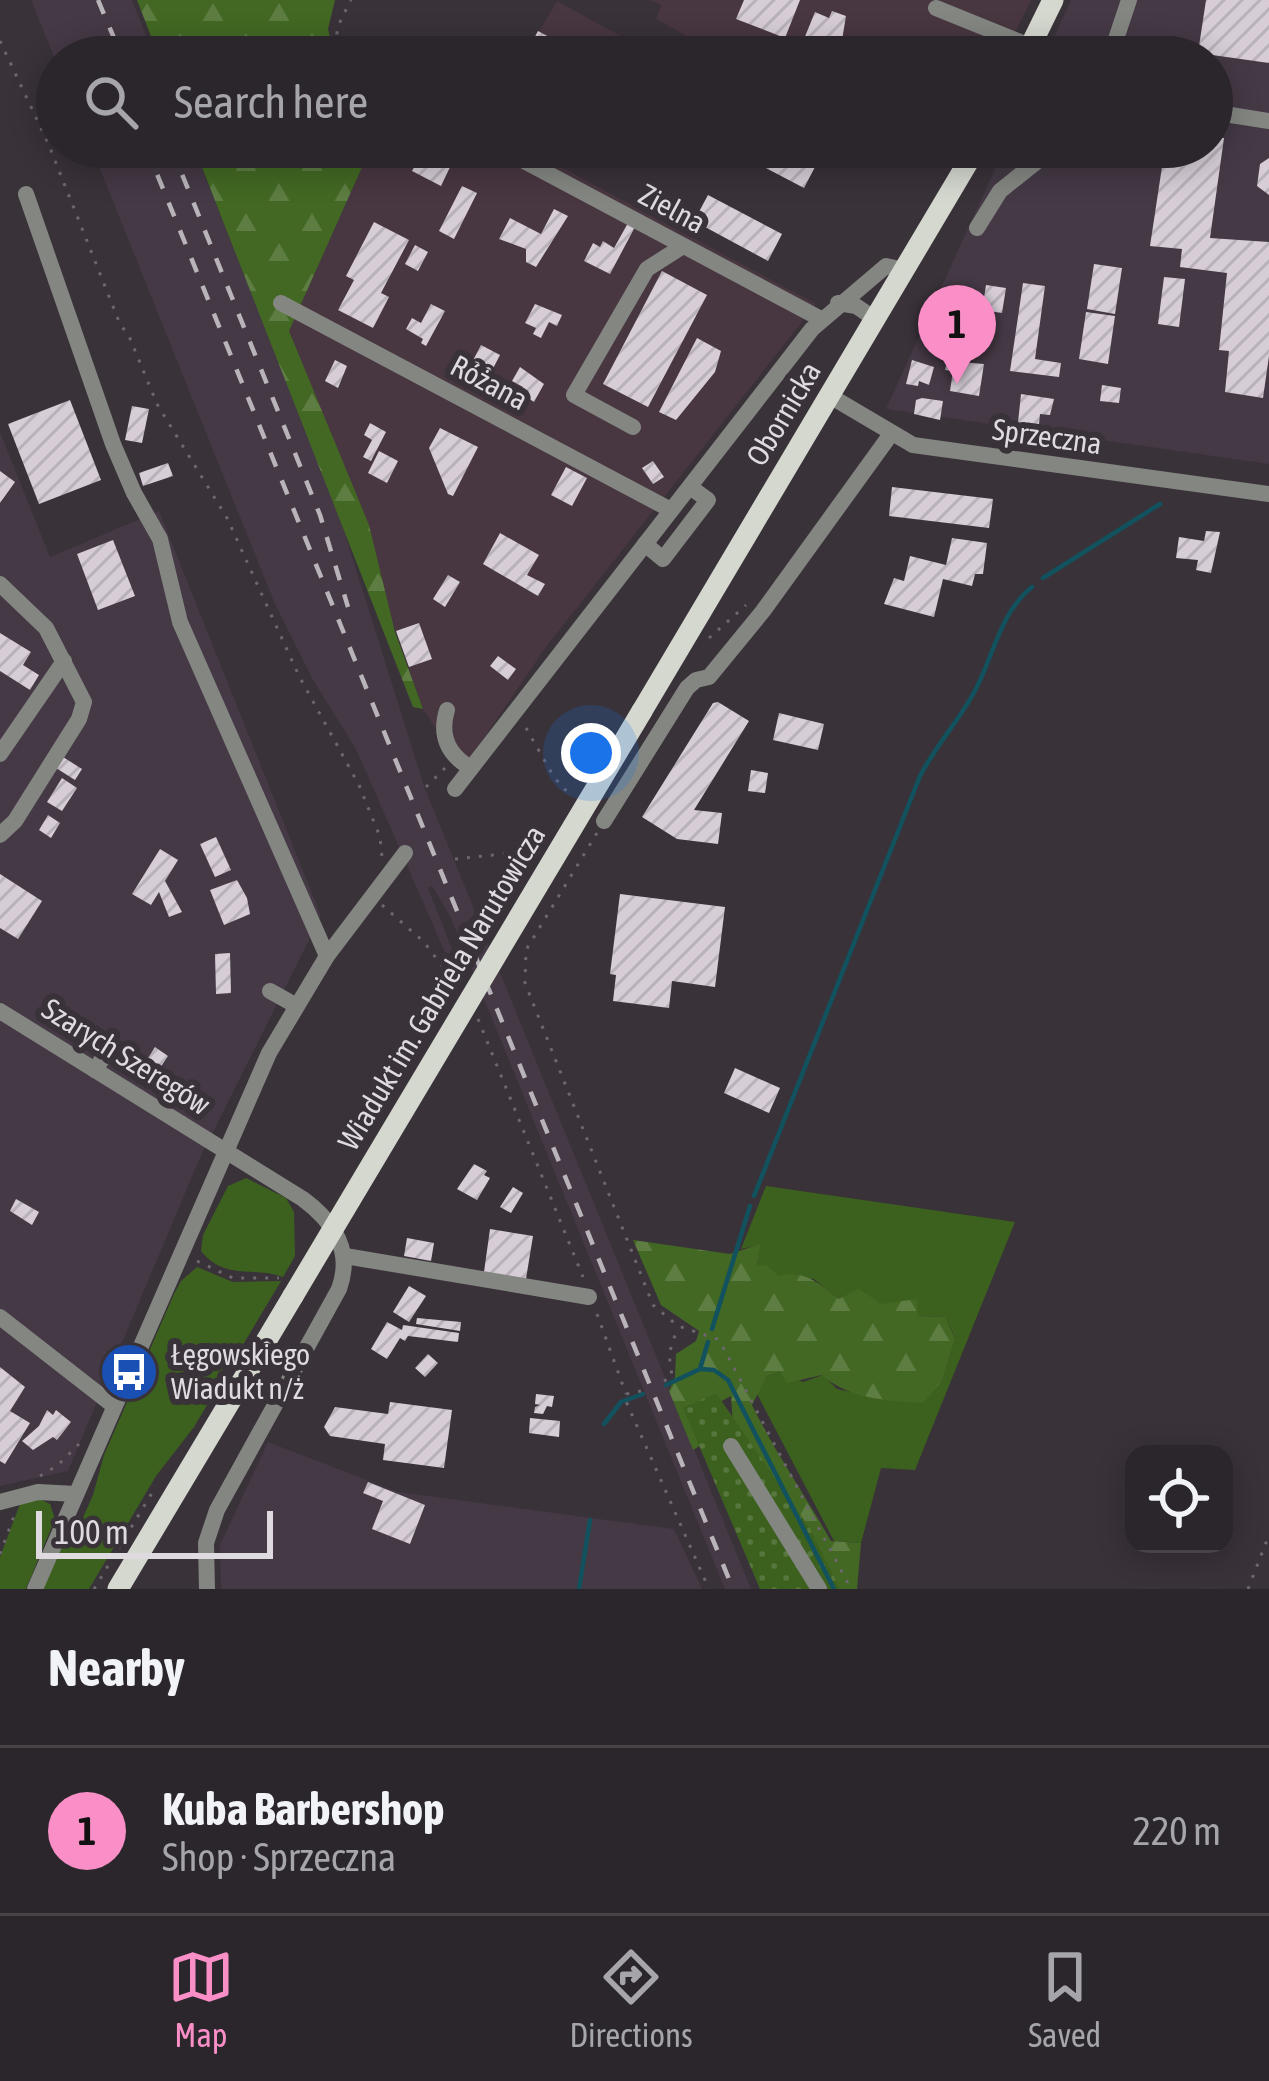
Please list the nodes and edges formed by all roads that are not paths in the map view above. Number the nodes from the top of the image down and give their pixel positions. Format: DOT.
graph roads {
  1 [pos="1053,0"];
  2 [pos="1129,0"];
  3 [pos="936,8"];
  4 [pos="1003,36"];
  5 [pos="1035,36"];
  6 [pos="1117,36"];
  7 [pos="1233,115"];
  8 [pos="1269,121"];
  9 [pos="539,168"];
  10 [pos="964,168"];
  11 [pos="1023,168"];
  12 [pos="26,194"];
  13 [pos="977,228"];
  14 [pos="683,246"];
  15 [pos="905,270"];
  16 [pos="838,303"];
  17 [pos="281,304"];
  18 [pos="820,319"];
  19 [pos="875,319"];
  20 [pos="830,396"];
  21 [pos="633,427"];
  22 [pos="891,434"];
  23 [pos="690,487"];
  24 [pos="1269,494"];
  25 [pos="671,510"];
  26 [pos="645,544"];
  27 [pos="0,584"];
  28 [pos="64,661"];
  29 [pos="447,710"];
  30 [pos="642,711"];
  31 [pos="0,754"];
  32 [pos="463,764"];
  33 [pos="455,788"];
  34 [pos="604,821"];
  35 [pos="0,835"];
  36 [pos="405,854"];
  37 [pos="327,956"];
  38 [pos="270,991"];
  39 [pos="295,1005"];
  40 [pos="0,1011"];
  41 [pos="108,1050"];
  42 [pos="95,1070"];
  43 [pos="224,1150"];
  44 [pos="345,1256"];
  45 [pos="589,1298"];
  46 [pos="0,1317"];
  47 [pos="114,1406"];
  48 [pos="731,1446"];
  49 [pos="76,1494"];
  50 [pos="7,1500"];
  51 [pos="35,1589"];
  52 [pos="118,1589"];
  53 [pos="206,1589"];
  54 [pos="819,1589"];
  1 -- 5 [label="main road"];
  2 -- 6 [label="street"];
  3 -- 4 [label="street"];
  7 -- 8 [label="street"];
  9 -- 14 [label="street, Zielna"];
  10 -- 15 [label="main road, Obornicka"];
  11 -- 13 [label="street"];
  12 -- 37 [label="street"];
  14 -- 18 [label="street, Zielna"];
  14 -- 21 [label="street"];
  15 -- 16 [label="street"];
  15 -- 19 [label="main road, Obornicka"];
  16 -- 18 [label="street"];
  16 -- 19 [label="street"];
  17 -- 25 [label="street, Różana"];
  18 -- 23 [label="street"];
  19 -- 20 [label="main road, Obornicka"];
  20 -- 22 [label="street, Sprzeczna"];
  20 -- 30 [label="main road, Obornicka"];
  22 -- 24 [label="street, Sprzeczna"];
  22 -- 34 [label="street"];
  23 -- 25 [label="street"];
  23 -- 26 [label="street"];
  25 -- 26 [label="street"];
  26 -- 32 [label="street"];
  27 -- 28 [label="street"];
  28 -- 31 [label="street"];
  28 -- 35 [label="street"];
  29 -- 32 [label="street"];
  30 -- 52 [label="main road, Wiadukt im. Gabriela Narutowicza, bridge"];
  32 -- 33 [label="street"];
  36 -- 37 [label="street"];
  37 -- 39 [label="street"];
  38 -- 39 [label="street"];
  39 -- 43 [label="street"];
  40 -- 42 [label="street, Szarych Szeregów"];
  41 -- 42 [label="street"];
  42 -- 43 [label="street, Szarych Szeregów"];
  43 -- 44 [label="street, Szarych Szeregów"];
  43 -- 47 [label="street"];
  44 -- 45 [label="street"];
  44 -- 53 [label="street"];
  46 -- 47 [label="street"];
  47 -- 49 [label="street"];
  48 -- 54 [label="street"];
  49 -- 50 [label="street"];
  49 -- 51 [label="street"];
}
